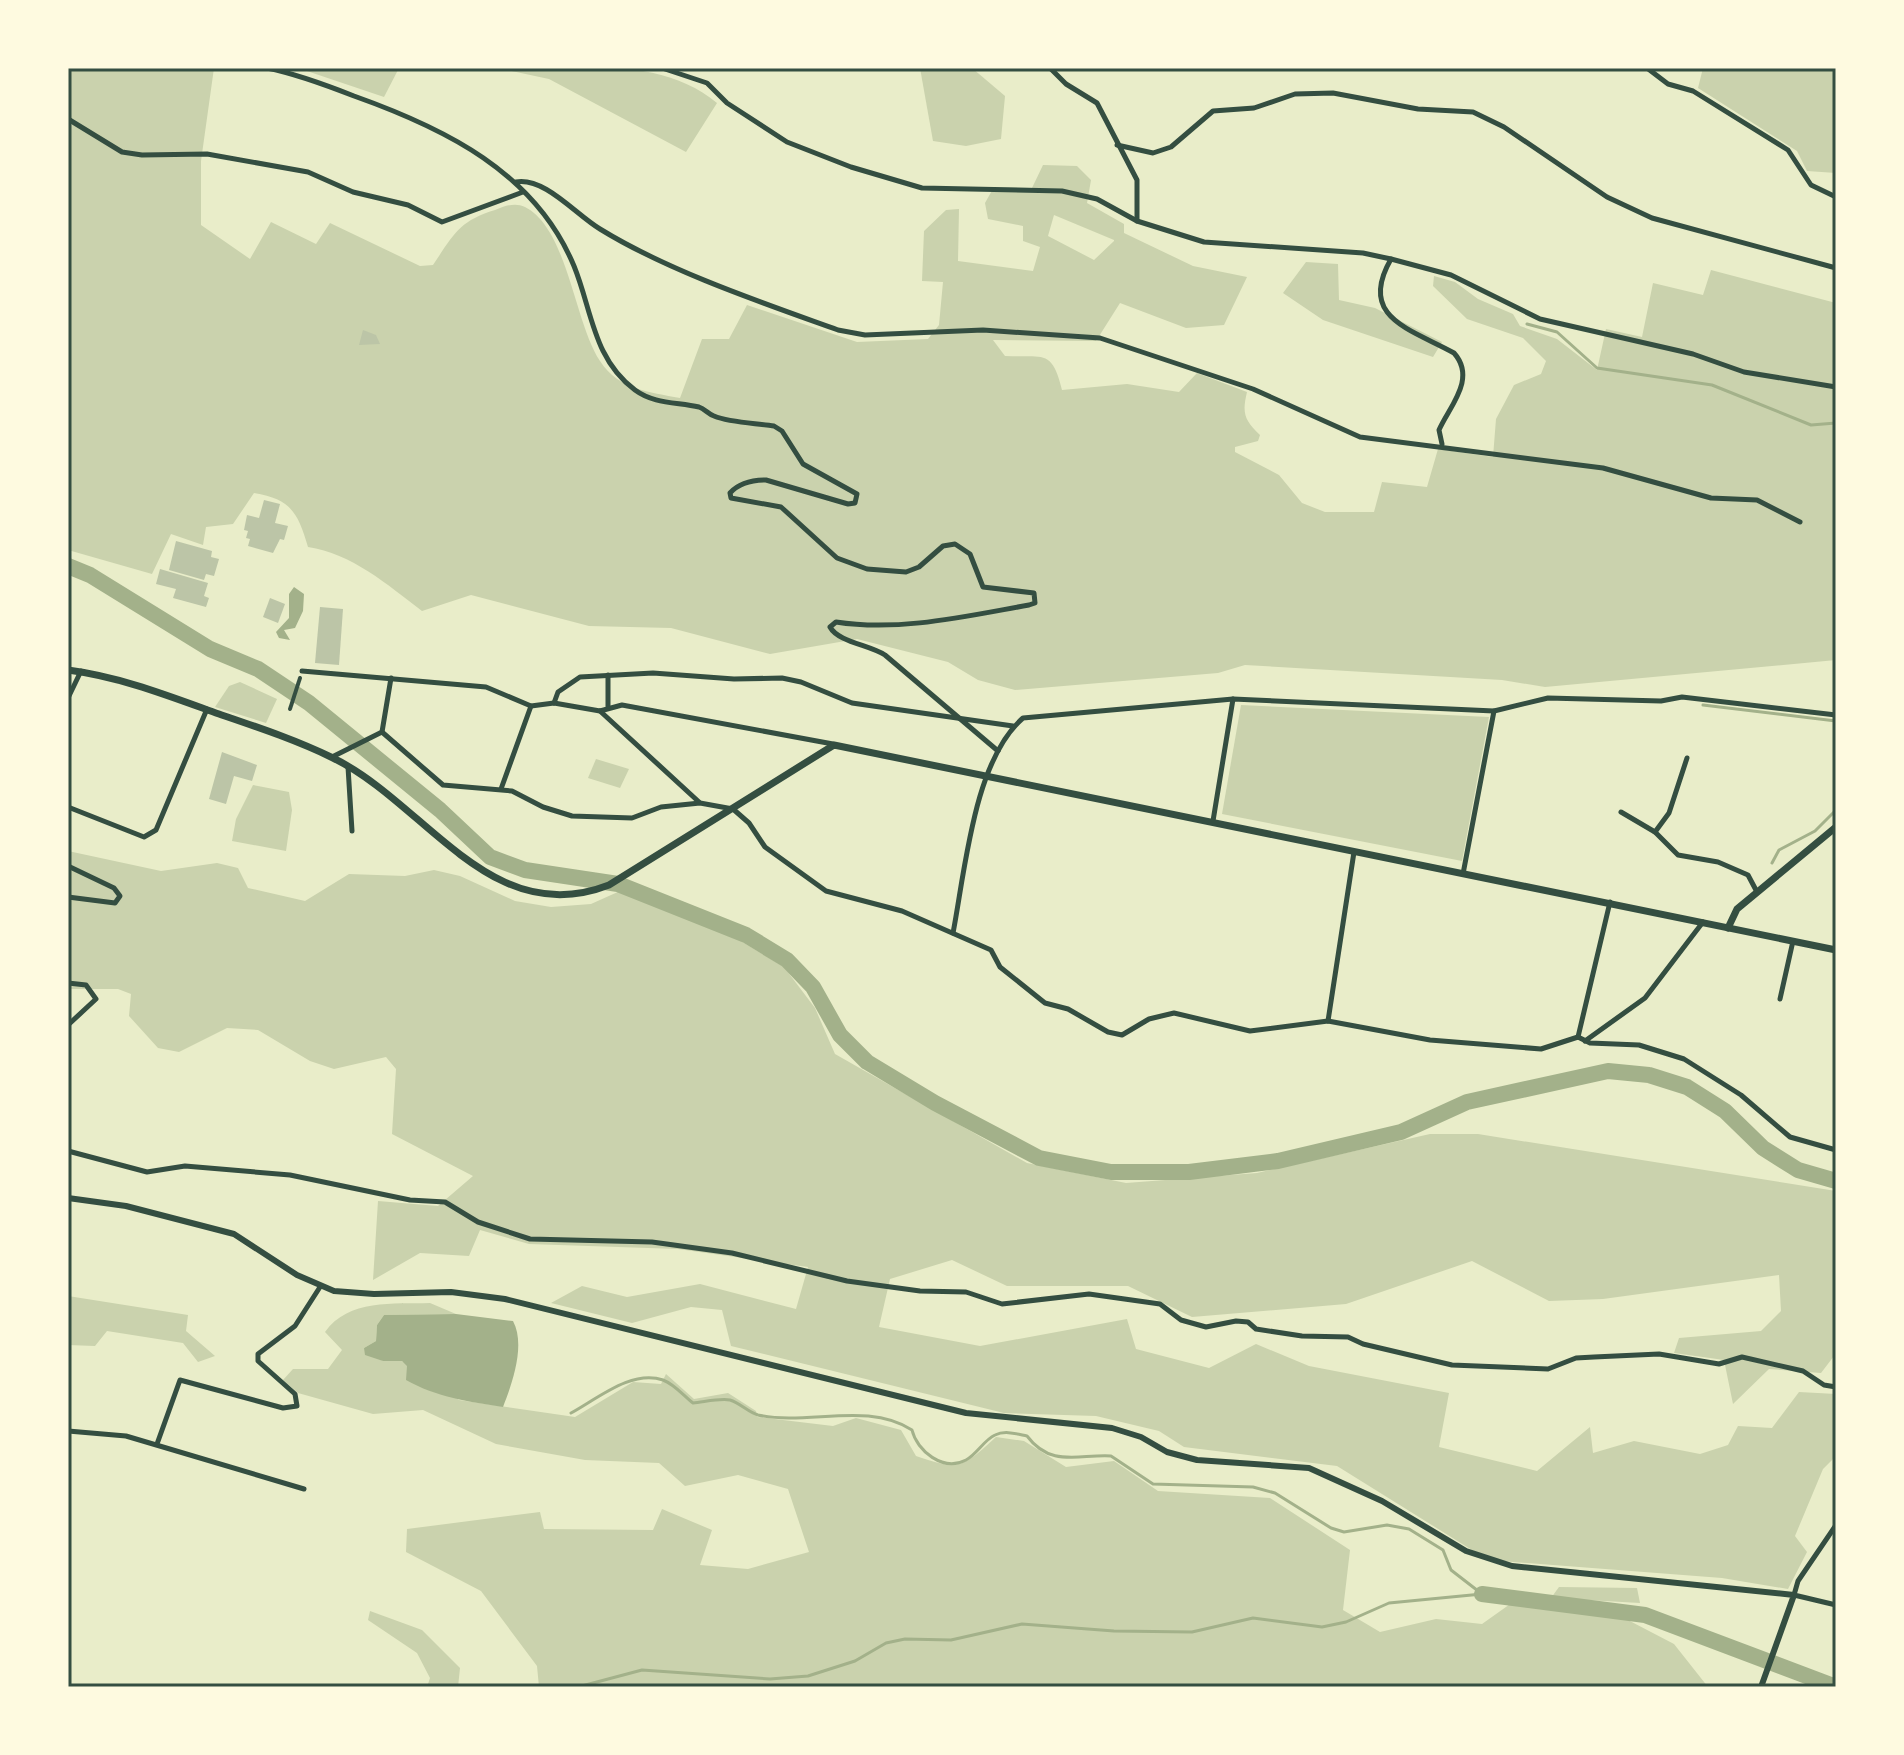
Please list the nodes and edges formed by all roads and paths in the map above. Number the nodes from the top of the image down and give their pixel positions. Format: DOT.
graph roads {
  1 [pos="267,68"];
  2 [pos="305,68"];
  3 [pos="662,68"];
  4 [pos="1050,68"];
  5 [pos="1647,68"];
  6 [pos="309,79"];
  7 [pos="68,119"];
  8 [pos="1117,145"];
  9 [pos="515,182"];
  10 [pos="523,192"];
  11 [pos="1836,197"];
  12 [pos="1137,221"];
  13 [pos="1391,259"];
  14 [pos="1836,268"];
  15 [pos="1836,387"];
  16 [pos="1442,445"];
  17 [pos="1800,522"];
  18 [pos="68,670"];
  19 [pos="81,671"];
  20 [pos="301,675"];
  21 [pos="608,675"];
  22 [pos="391,678"];
  23 [pos="68,698"];
  24 [pos="1233,699"];
  25 [pos="554,703"];
  26 [pos="531,706"];
  27 [pos="608,706"];
  28 [pos="207,709"];
  29 [pos="290,709"];
  30 [pos="600,711"];
  31 [pos="1494,711"];
  32 [pos="1836,715"];
  33 [pos="959,720"];
  34 [pos="1014,726"];
  35 [pos="382,732"];
  36 [pos="834,745"];
  37 [pos="998,751"];
  38 [pos="331,757"];
  39 [pos="1687,758"];
  40 [pos="348,766"];
  41 [pos="986,776"];
  42 [pos="501,789"];
  43 [pos="700,803"];
  44 [pos="68,807"];
  45 [pos="733,809"];
  46 [pos="1621,812"];
  47 [pos="1213,821"];
  48 [pos="1836,827"];
  49 [pos="352,831"];
  50 [pos="1655,832"];
  51 [pos="1354,851"];
  52 [pos="68,866"];
  53 [pos="1463,874"];
  54 [pos="1757,892"];
  55 [pos="68,897"];
  56 [pos="1610,902"];
  57 [pos="1703,922"];
  58 [pos="1728,928"];
  59 [pos="953,933"];
  60 [pos="1793,941"];
  61 [pos="1836,950"];
  62 [pos="68,983"];
  63 [pos="1780,999"];
  64 [pos="1328,1021"];
  65 [pos="68,1025"];
  66 [pos="1578,1037"];
  67 [pos="1585,1042"];
  68 [pos="1836,1150"];
  69 [pos="68,1151"];
  70 [pos="68,1198"];
  71 [pos="320,1287"];
  72 [pos="1836,1387"];
  73 [pos="68,1431"];
  74 [pos="157,1444"];
  75 [pos="304,1489"];
  76 [pos="1836,1525"];
  77 [pos="1794,1595"];
  78 [pos="1836,1605"];
  79 [pos="1761,1687"];
  1 -- 6 [label="street"];
  2 -- 6 [label="street"];
  3 -- 12 [label="street"];
  4 -- 8 [label="street"];
  5 -- 11 [label="street"];
  6 -- 9 [label="street"];
  7 -- 10 [label="street"];
  8 -- 12 [label="street"];
  8 -- 14 [label="street"];
  9 -- 10 [label="street"];
  9 -- 16 [label="street"];
  10 -- 33 [label="street"];
  12 -- 13 [label="street"];
  13 -- 15 [label="street"];
  13 -- 16 [label="street"];
  16 -- 17 [label="street"];
  18 -- 19 [label="main road"];
  19 -- 23 [label="street"];
  19 -- 28 [label="main road"];
  20 -- 22 [label="street"];
  20 -- 29 [label="street"];
  21 -- 25 [label="street"];
  21 -- 27 [label="street"];
  21 -- 33 [label="street"];
  22 -- 26 [label="street"];
  22 -- 35 [label="street"];
  24 -- 31 [label="street"];
  24 -- 34 [label="street"];
  24 -- 47 [label="street"];
  25 -- 26 [label="street"];
  25 -- 30 [label="street"];
  26 -- 42 [label="street"];
  27 -- 30 [label="street"];
  27 -- 36 [label="street"];
  28 -- 38 [label="main road"];
  28 -- 44 [label="street"];
  30 -- 43 [label="street"];
  31 -- 32 [label="street"];
  31 -- 53 [label="street"];
  33 -- 34 [label="street"];
  33 -- 37 [label="street"];
  34 -- 37 [label="street"];
  35 -- 38 [label="street"];
  35 -- 42 [label="street"];
  36 -- 41 [label="main road"];
  36 -- 45 [label="main road"];
  37 -- 41 [label="street"];
  38 -- 40 [label="main road"];
  39 -- 50 [label="street"];
  40 -- 45 [label="main road"];
  40 -- 49 [label="street"];
  41 -- 47 [label="main road"];
  41 -- 59 [label="street"];
  42 -- 43 [label="street"];
  43 -- 45 [label="street"];
  45 -- 59 [label="street"];
  46 -- 50 [label="street"];
  47 -- 51 [label="main road"];
  48 -- 54 [label="main road"];
  50 -- 54 [label="street"];
  51 -- 53 [label="main road"];
  51 -- 64 [label="street"];
  52 -- 55 [label="street"];
  53 -- 56 [label="main road"];
  54 -- 58 [label="main road"];
  56 -- 57 [label="main road"];
  56 -- 66 [label="street"];
  57 -- 58 [label="main road"];
  57 -- 67 [label="street"];
  58 -- 60 [label="main road"];
  59 -- 64 [label="street"];
  60 -- 61 [label="main road"];
  60 -- 63 [label="street"];
  62 -- 65 [label="street"];
  64 -- 66 [label="street"];
  66 -- 67 [label="street"];
  67 -- 68 [label="street"];
  69 -- 72 [label="street"];
  70 -- 71 [label="street"];
  71 -- 74 [label="street"];
  71 -- 77 [label="street"];
  73 -- 74 [label="street"];
  74 -- 75 [label="street"];
  76 -- 77 [label="street"];
  77 -- 78 [label="street"];
  77 -- 79 [label="street"];
}
